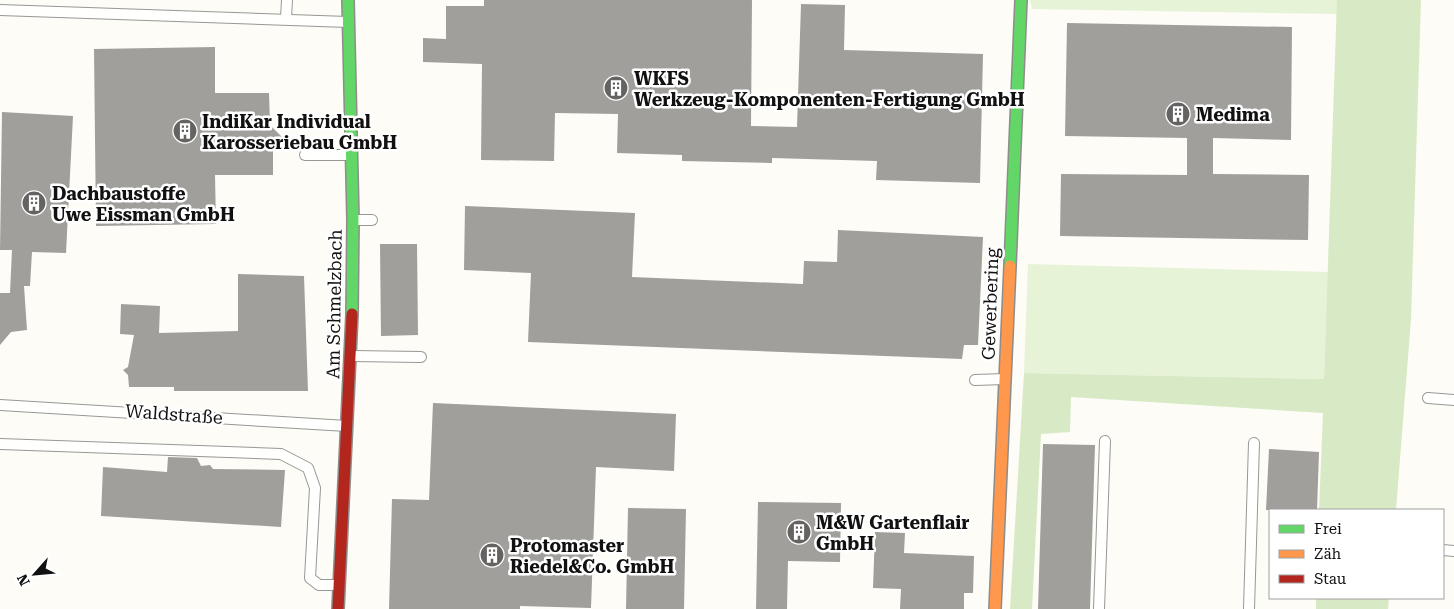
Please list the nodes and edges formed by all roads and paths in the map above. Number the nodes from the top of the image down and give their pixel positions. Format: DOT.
graph roads {
  1 [pos="286,0"];
  2 [pos="348,0"];
  3 [pos="1021,0"];
  4 [pos="0,10"];
  5 [pos="286,18"];
  6 [pos="349,22"];
  7 [pos="305,155"];
  8 [pos="352,155"];
  9 [pos="353,220"];
  10 [pos="372,220"];
  11 [pos="351,356"];
  12 [pos="421,358"];
  13 [pos="1006,379"];
  14 [pos="975,380"];
  15 [pos="1428,398"];
  16 [pos="1454,400"];
  17 [pos="0,405"];
  18 [pos="348,426"];
  19 [pos="1105,441"];
  20 [pos="1254,443"];
  21 [pos="0,444"];
  22 [pos="339,585"];
  23 [pos="338,609"];
  24 [pos="995,609"];
  25 [pos="1099,609"];
  26 [pos="1249,609"];
  1 -- 5 [label="lane"];
  2 -- 6 [label="street, Am Schmelzbach"];
  3 -- 13 [label="street, Gewerbering"];
  4 -- 5 [label="lane"];
  5 -- 6 [label="lane"];
  6 -- 8 [label="street, Am Schmelzbach"];
  7 -- 8 [label="lane"];
  8 -- 9 [label="street, Am Schmelzbach"];
  9 -- 10 [label="lane"];
  9 -- 11 [label="street, Am Schmelzbach"];
  11 -- 12 [label="lane"];
  11 -- 18 [label="street, Am Schmelzbach"];
  13 -- 14 [label="lane"];
  13 -- 24 [label="street, Gewerbering"];
  15 -- 16 [label="lane"];
  17 -- 18 [label="lane, Waldstraße"];
  18 -- 22 [label="street, Am Schmelzbach"];
  19 -- 25 [label="lane"];
  20 -- 26 [label="lane"];
  21 -- 22 [label="lane"];
  22 -- 23 [label="street, Am Schmelzbach"];
}
